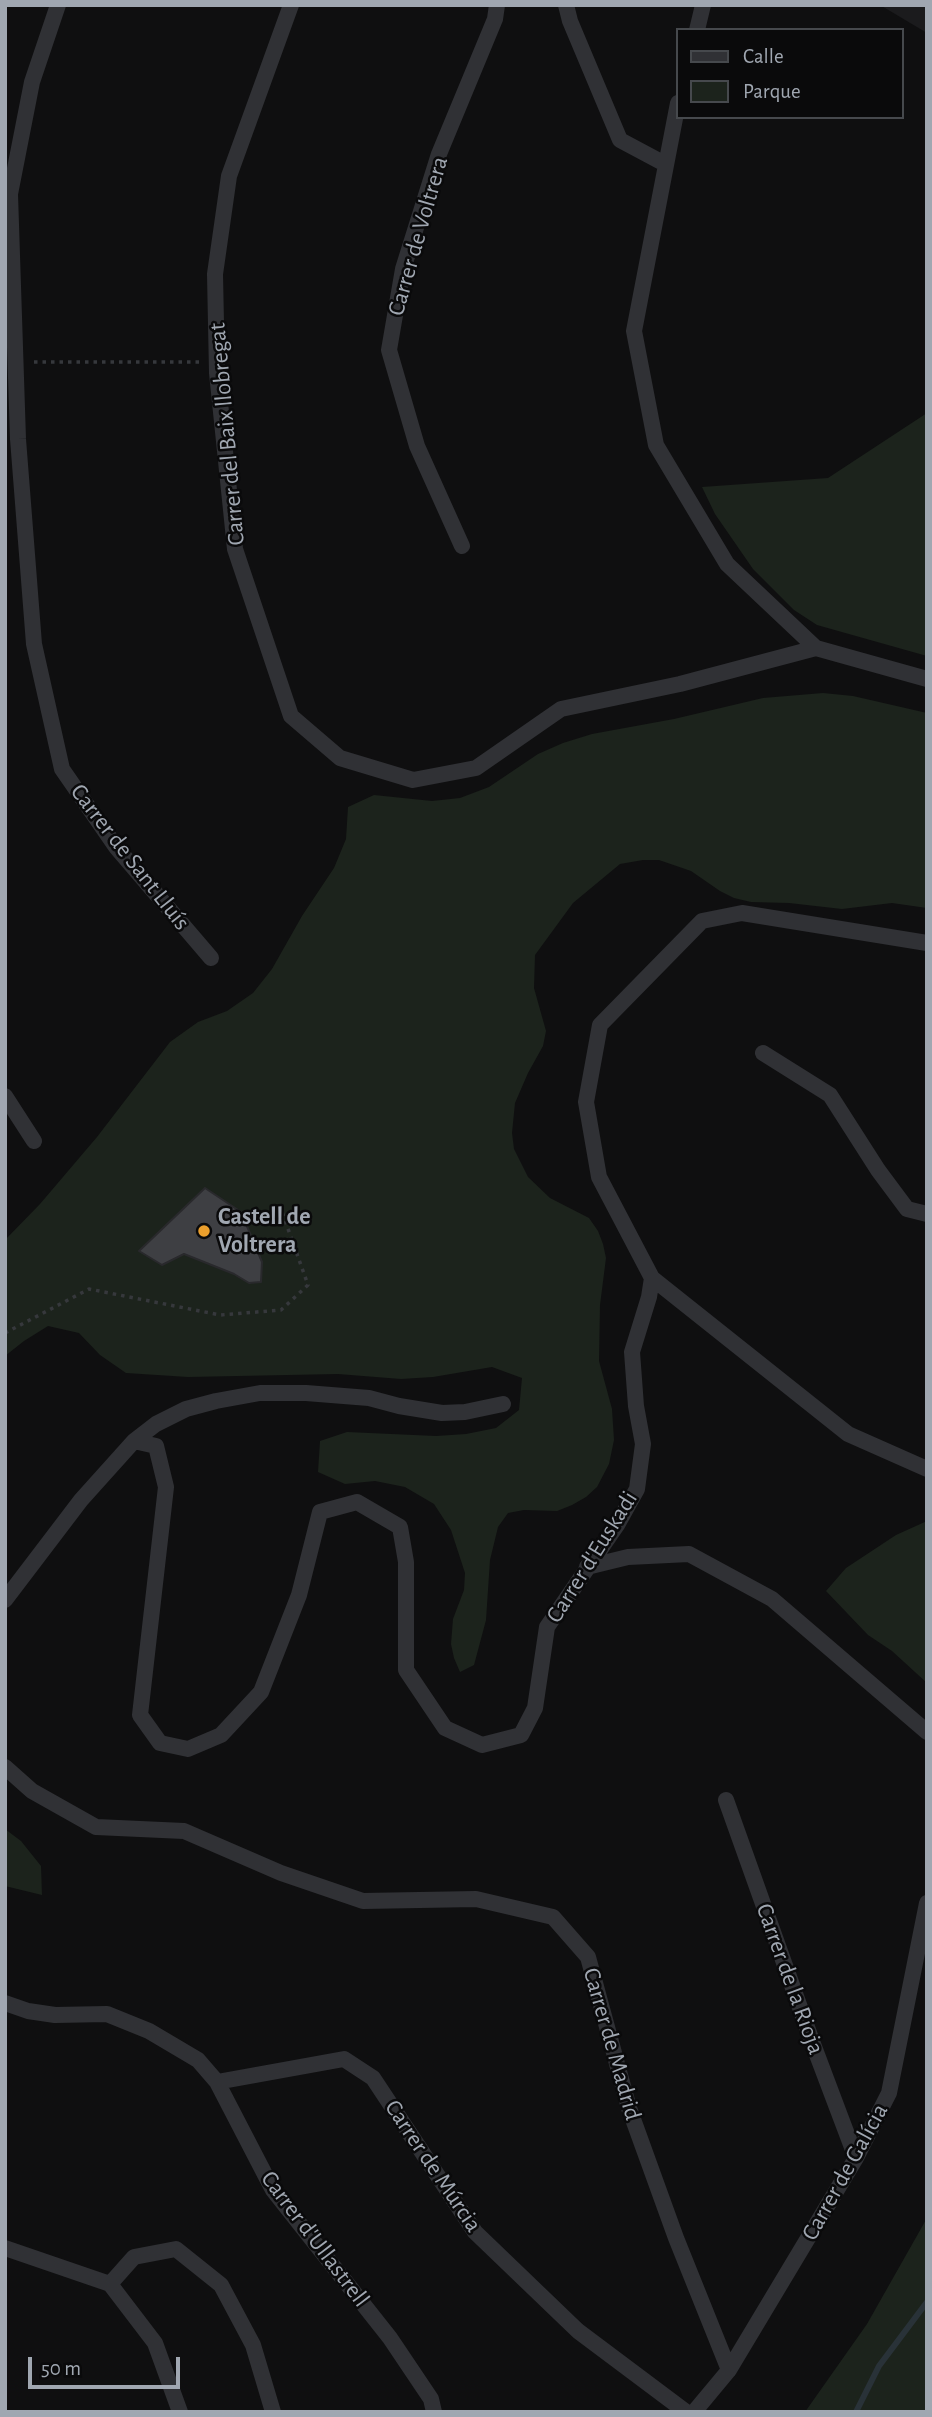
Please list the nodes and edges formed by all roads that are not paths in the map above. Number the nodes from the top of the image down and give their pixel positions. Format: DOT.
graph roads {
  1 [pos="58,5"];
  2 [pos="291,5"];
  3 [pos="497,5"];
  4 [pos="566,5"];
  5 [pos="703,5"];
  6 [pos="697,28"];
  7 [pos="676,112"];
  8 [pos="665,164"];
  9 [pos="462,546"];
  10 [pos="817,648"];
  11 [pos="927,679"];
  12 [pos="927,943"];
  13 [pos="211,958"];
  14 [pos="763,1054"];
  15 [pos="5,1096"];
  16 [pos="34,1141"];
  17 [pos="927,1214"];
  18 [pos="652,1278"];
  19 [pos="502,1404"];
  20 [pos="134,1441"];
  21 [pos="927,1469"];
  22 [pos="587,1567"];
  23 [pos="5,1600"];
  24 [pos="927,1732"];
  25 [pos="5,1767"];
  26 [pos="726,1800"];
  27 [pos="927,1903"];
  28 [pos="5,2003"];
  29 [pos="217,2082"];
  30 [pos="856,2158"];
  31 [pos="5,2248"];
  32 [pos="110,2284"];
  33 [pos="729,2370"];
  34 [pos="180,2412"];
  35 [pos="273,2412"];
  36 [pos="434,2412"];
  37 [pos="686,2412"];
  38 [pos="695,2412"];
  1 -- 13 [label="street, Carrer de Sant Lluís"];
  2 -- 10 [label="street, Carrer del Baix llobregat"];
  3 -- 9 [label="street, Carrer de Voltrera"];
  4 -- 8 [label="street"];
  5 -- 6 [label="street"];
  7 -- 8 [label="street"];
  8 -- 10 [label="street"];
  10 -- 11 [label="street"];
  12 -- 18 [label="street"];
  14 -- 17 [label="street"];
  15 -- 16 [label="street"];
  18 -- 21 [label="street"];
  18 -- 22 [label="street, Carrer d'Euskadi"];
  19 -- 20 [label="street"];
  20 -- 22 [label="street, Carrer d'Euskadi"];
  20 -- 23 [label="street"];
  22 -- 24 [label="street"];
  25 -- 33 [label="street, Carrer de Madrid"];
  26 -- 30 [label="street, Carrer de la Rioja"];
  27 -- 30 [label="street, Carrer de Galícia"];
  28 -- 29 [label="street, Carrer d'Ullastrell"];
  29 -- 36 [label="street, Carrer d'Ullastrell"];
  29 -- 37 [label="street, Carrer de Múrcia"];
  30 -- 33 [label="street, Carrer de Galícia"];
  31 -- 32 [label="street"];
  32 -- 34 [label="street"];
  32 -- 35 [label="street"];
  33 -- 38 [label="street, Carrer de Galícia"];
}
